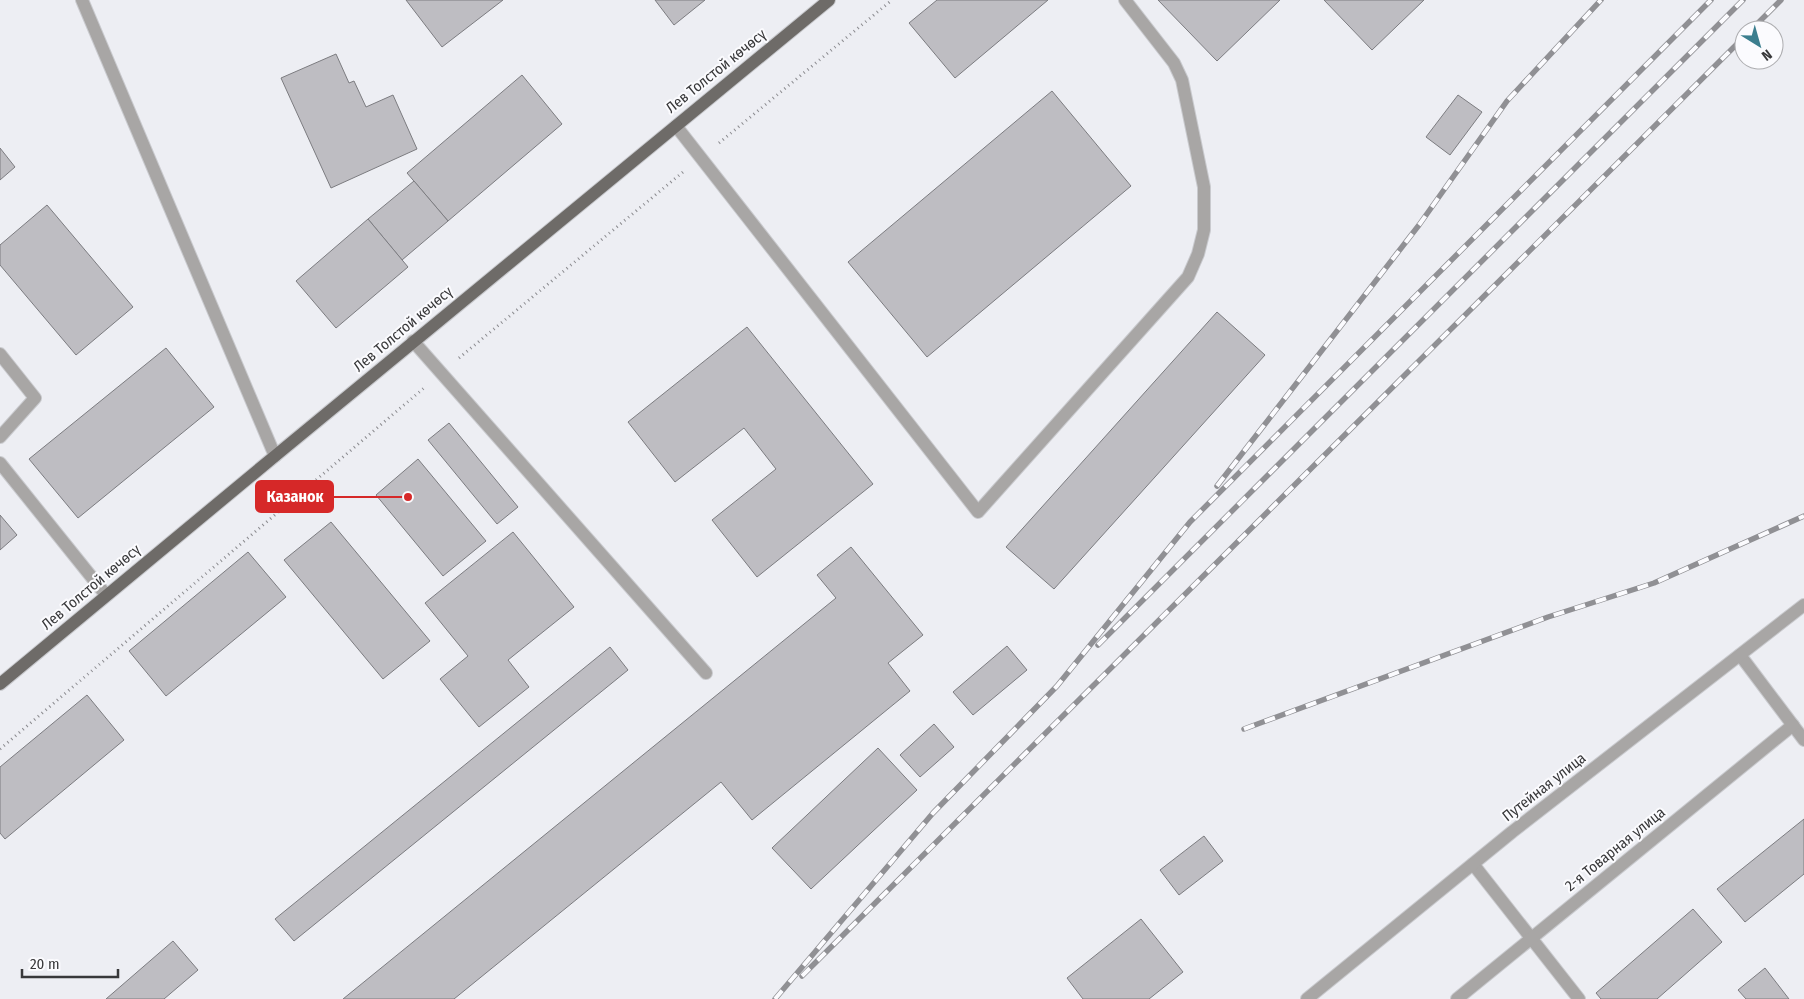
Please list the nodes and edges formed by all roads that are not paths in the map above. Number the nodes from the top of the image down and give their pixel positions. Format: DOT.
graph roads {
  1 [pos="82,0"];
  2 [pos="828,0"];
  3 [pos="1125,0"];
  4 [pos="676,126"];
  5 [pos="414,341"];
  6 [pos="0,354"];
  7 [pos="0,437"];
  8 [pos="275,456"];
  9 [pos="0,463"];
  10 [pos="106,595"];
  11 [pos="1804,606"];
  12 [pos="1740,655"];
  13 [pos="706,673"];
  14 [pos="0,684"];
  15 [pos="1793,725"];
  16 [pos="1804,740"];
  17 [pos="1473,864"];
  18 [pos="1532,938"];
  19 [pos="1307,999"];
  20 [pos="1457,999"];
  21 [pos="1579,999"];
  1 -- 8 [label="street"];
  2 -- 4 [label="main road, Лев Толстой көчөсү"];
  3 -- 4 [label="street"];
  4 -- 5 [label="main road, Лев Толстой көчөсү"];
  5 -- 8 [label="main road, Лев Толстой көчөсү"];
  5 -- 13 [label="street"];
  6 -- 7 [label="street"];
  8 -- 10 [label="main road, Лев Толстой көчөсү"];
  9 -- 10 [label="street"];
  10 -- 14 [label="main road, Лев Толстой көчөсү"];
  11 -- 12 [label="street, Путейная улица"];
  12 -- 15 [label="street"];
  12 -- 17 [label="street, Путейная улица"];
  15 -- 16 [label="street"];
  15 -- 18 [label="street, 2-я Товарная улица"];
  17 -- 18 [label="street"];
  17 -- 19 [label="street, Путейная улица"];
  18 -- 20 [label="street, 2-я Товарная улица"];
  18 -- 21 [label="street"];
}
